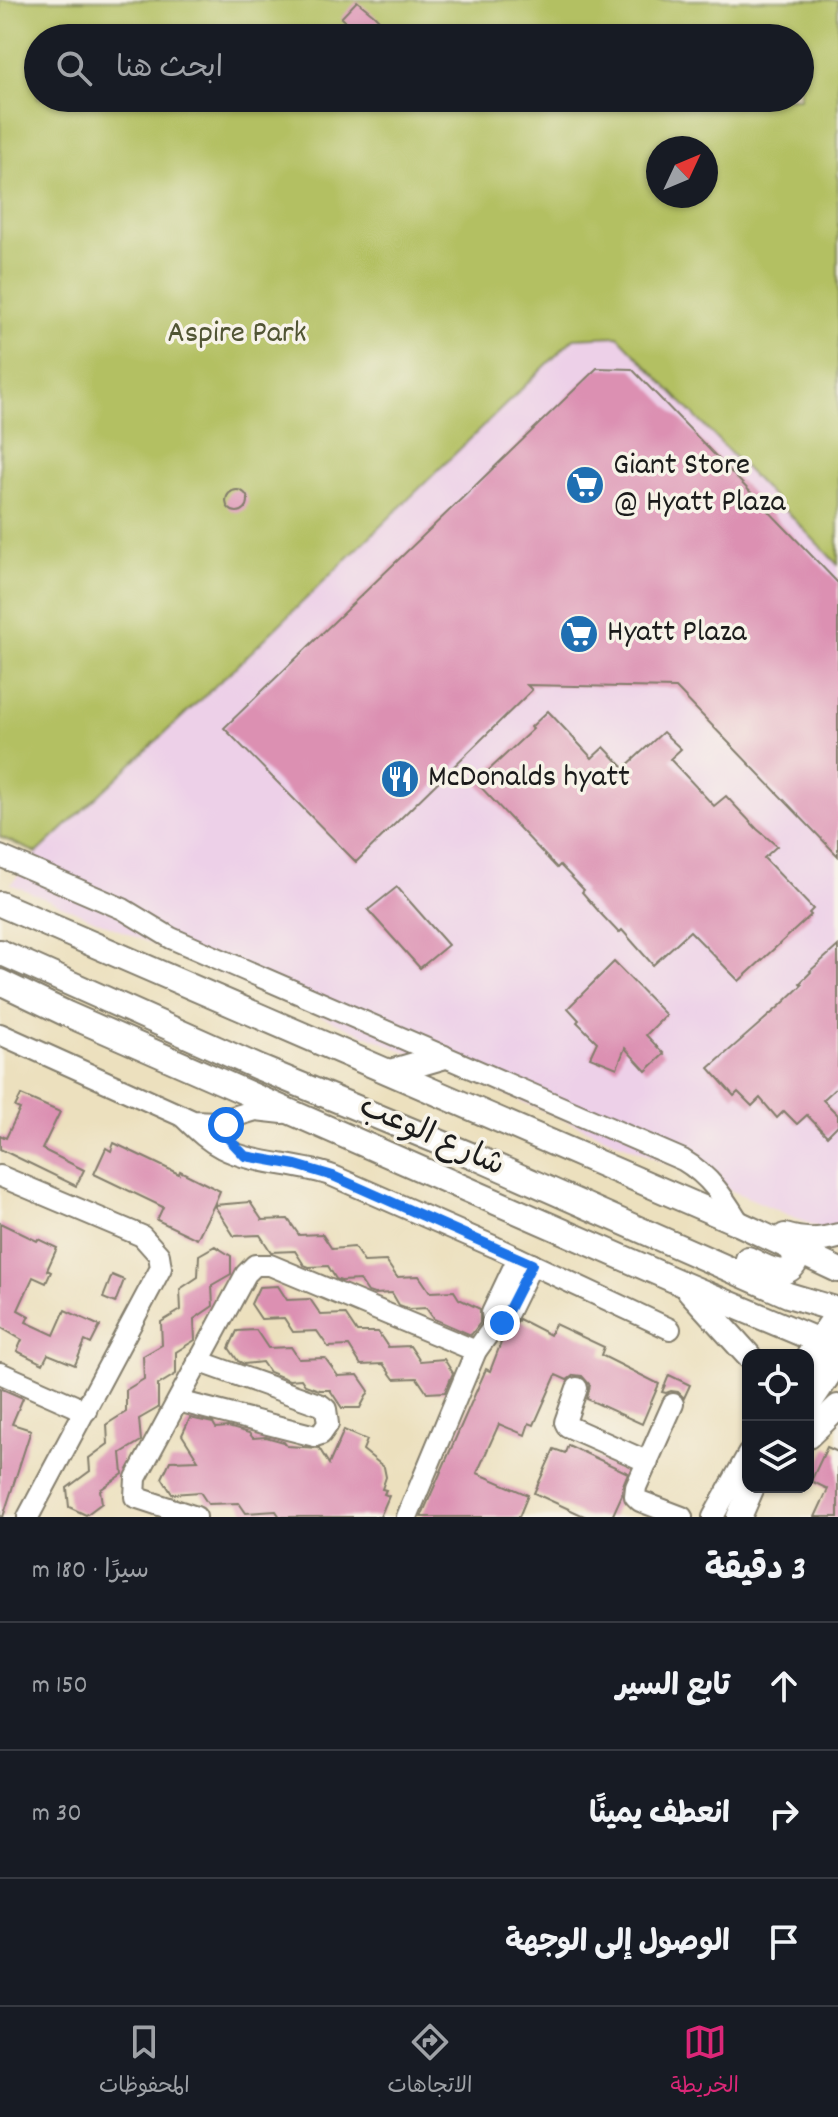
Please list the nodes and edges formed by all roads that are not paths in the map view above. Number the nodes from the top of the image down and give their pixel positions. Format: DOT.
graph roads {
  1 [pos="0,856"];
  2 [pos="0,904"];
  3 [pos="0,952"];
  4 [pos="0,982"];
  5 [pos="0,1034"];
  6 [pos="442,1057"];
  7 [pos="260,1068"];
  8 [pos="390,1072"];
  9 [pos="299,1115"];
  10 [pos="182,1116"];
  11 [pos="228,1119"];
  12 [pos="245,1156"];
  13 [pos="0,1176"];
  14 [pos="740,1224"];
  15 [pos="838,1236"];
  16 [pos="792,1249"];
  17 [pos="525,1261"];
  18 [pos="838,1270"];
  19 [pos="683,1284"];
  20 [pos="838,1310"];
  21 [pos="670,1329"];
  22 [pos="830,1346"];
  23 [pos="743,1349"];
  24 [pos="476,1351"];
  25 [pos="198,1361"];
  26 [pos="0,1373"];
  27 [pos="814,1377"];
  28 [pos="577,1388"];
  29 [pos="814,1392"];
  30 [pos="178,1401"];
  31 [pos="673,1404"];
  32 [pos="838,1407"];
  33 [pos="86,1411"];
  34 [pos="814,1430"];
  35 [pos="648,1462"];
  36 [pos="742,1465"];
  37 [pos="749,1493"];
  38 [pos="762,1493"];
  39 [pos="28,1517"];
  40 [pos="196,1517"];
  41 [pos="407,1517"];
  42 [pos="682,1517"];
  43 [pos="713,1517"];
  44 [pos="739,1517"];
  45 [pos="750,1517"];
  1 -- 6 [label="street"];
  2 -- 8 [label="main road, شارع الوعب"];
  3 -- 7 [label="main road"];
  4 -- 9 [label="main road, شارع الوعب"];
  5 -- 10 [label="street"];
  6 -- 8 [label="main road"];
  6 -- 14 [label="street"];
  7 -- 16 [label="main road"];
  7 -- 20 [label="main road"];
  8 -- 14 [label="main road, شارع الوعب"];
  9 -- 11 [label="street"];
  9 -- 19 [label="main road, شارع الوعب"];
  10 -- 11 [label="street"];
  10 -- 12 [label="street"];
  11 -- 12 [label="street"];
  12 -- 17 [label="street"];
  13 -- 33 [label="street"];
  14 -- 15 [label="main road"];
  14 -- 16 [label="main road, شارع الوعب"];
  16 -- 18 [label="main road, شارع الوعب"];
  17 -- 21 [label="street"];
  17 -- 24 [label="street"];
  19 -- 22 [label="main road, شارع الوعب"];
  19 -- 23 [label="main road"];
  20 -- 22 [label="street"];
  22 -- 27 [label="main road"];
  22 -- 29 [label="street"];
  24 -- 25 [label="street"];
  24 -- 41 [label="street"];
  25 -- 30 [label="street"];
  25 -- 30 [label="street"];
  26 -- 33 [label="street"];
  28 -- 35 [label="street"];
  30 -- 40 [label="street"];
  31 -- 35 [label="street"];
  32 -- 34 [label="main road"];
  33 -- 39 [label="street"];
  35 -- 42 [label="street"];
  36 -- 43 [label="street"];
  37 -- 44 [label="main road"];
  38 -- 45 [label="street"];
}
